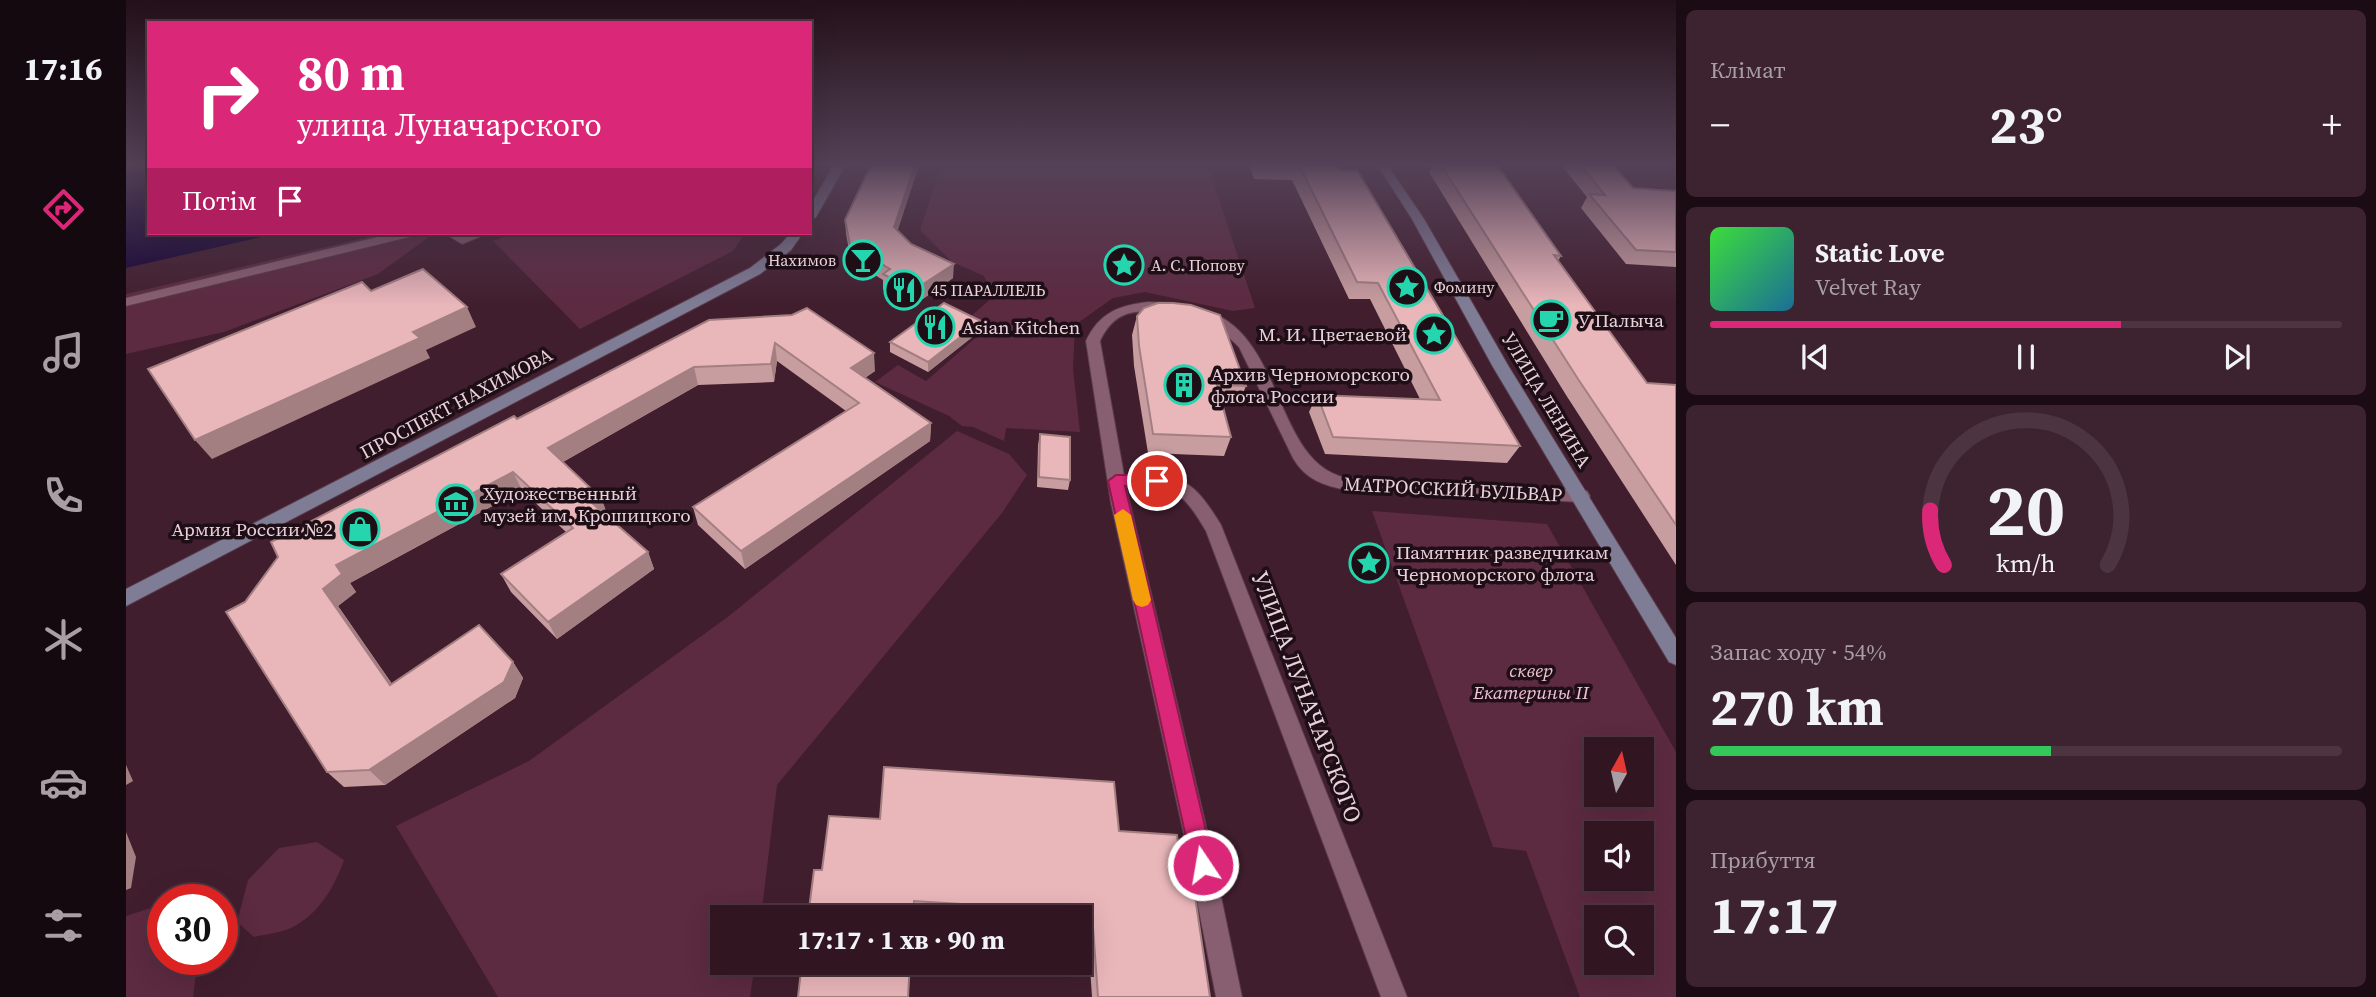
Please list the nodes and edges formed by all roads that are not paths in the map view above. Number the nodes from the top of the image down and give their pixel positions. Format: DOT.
graph roads {
  1 [pos="1414,213"];
  2 [pos="401,235"];
  3 [pos="795,235"];
  4 [pos="126,302"];
  5 [pos="1116,481"];
  6 [pos="1581,496"];
  7 [pos="126,598"];
  8 [pos="1676,656"];
  9 [pos="1229,997"];
  10 [pos="1394,997"];
  1 -- 6 [label="main road, УЛИЦА ЛЕНИНА"];
  2 -- 4 [label="street"];
  3 -- 7 [label="main road, ПРОСПЕКТ НАХИМОВА"];
  5 -- 6 [label="street, МАТРОССКИЙ БУЛЬВАР"];
  5 -- 9 [label="street, МАТРОССКИЙ БУЛЬВАР"];
  5 -- 10 [label="street, УЛИЦА ЛУНАЧАРСКОГО"];
  6 -- 8 [label="main road, УЛИЦА ЛЕНИНА"];
}
